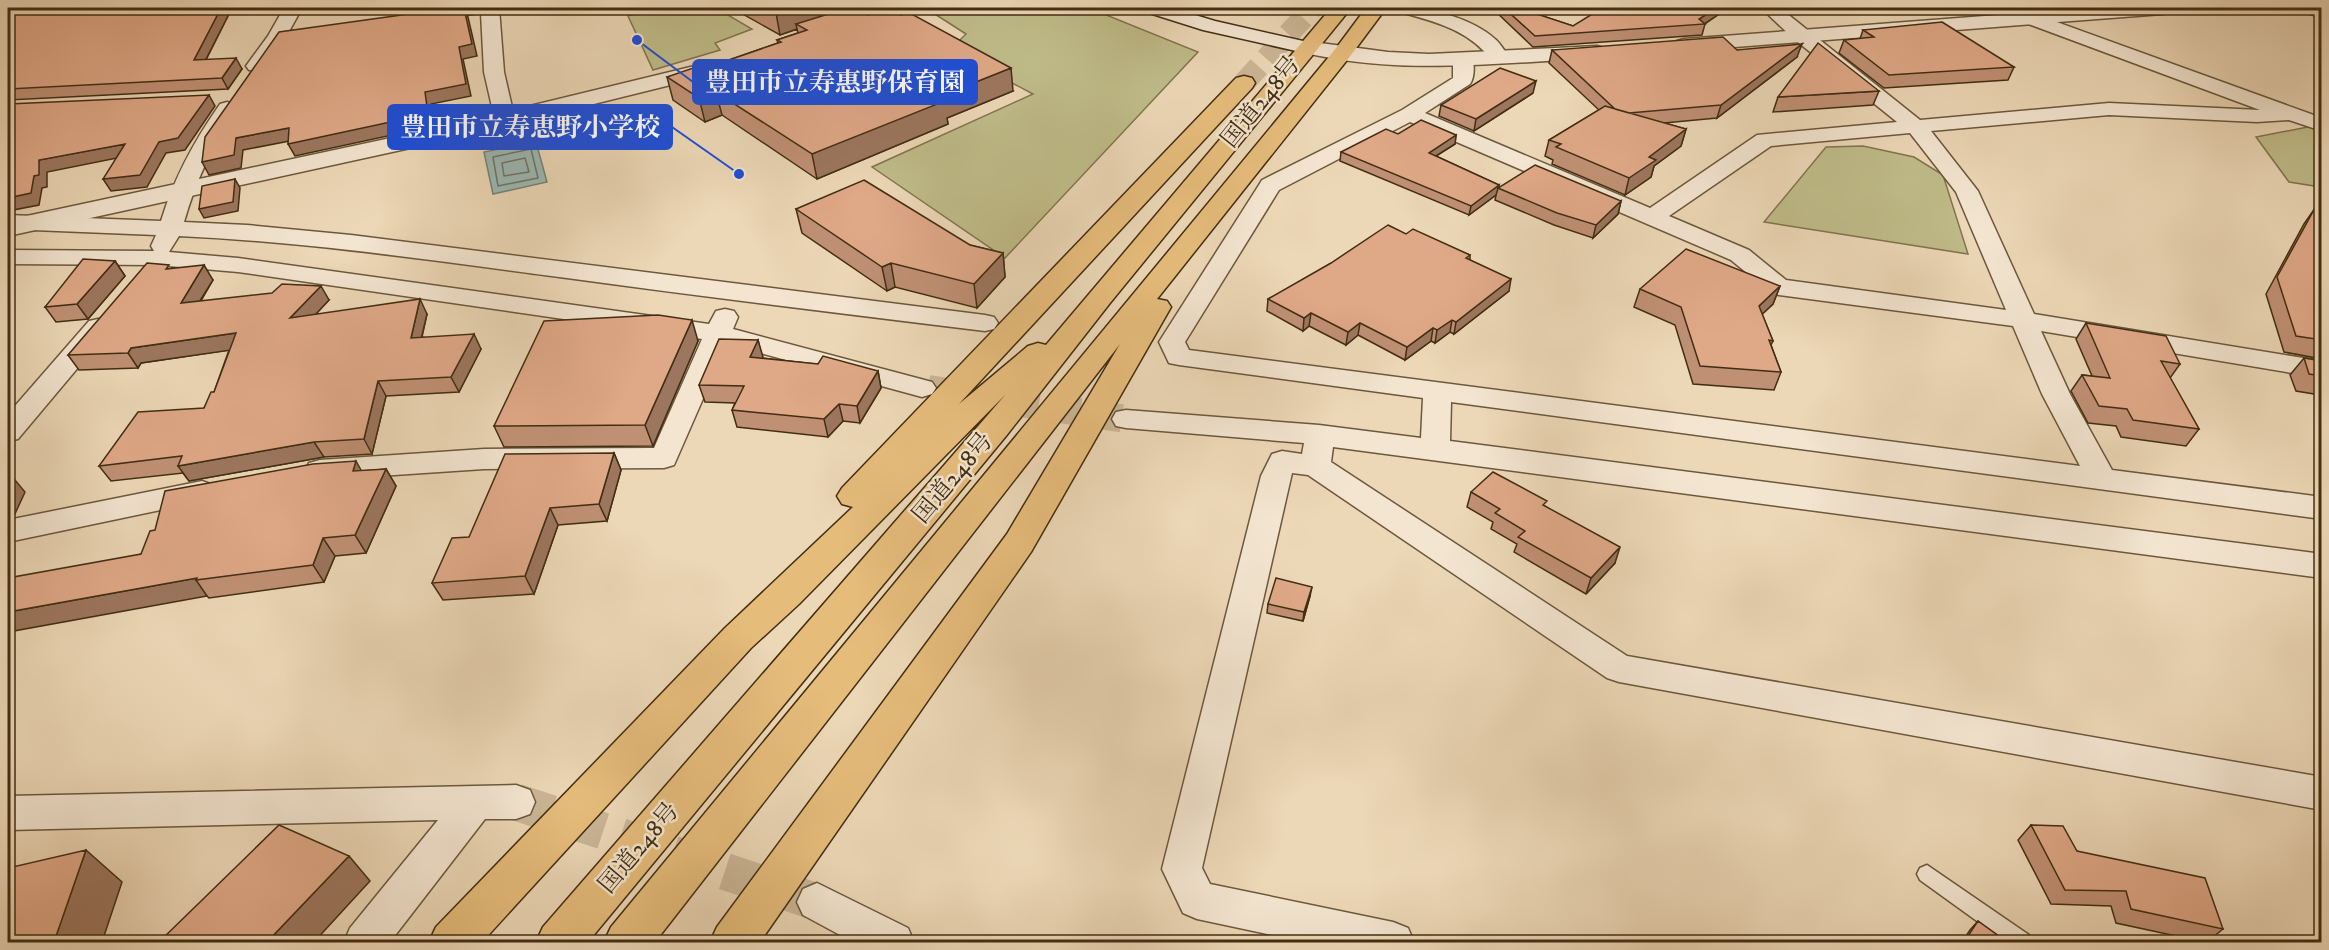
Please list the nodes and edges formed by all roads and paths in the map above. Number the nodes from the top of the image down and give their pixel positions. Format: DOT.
graph roads {
  1 [pos="293,8"];
  2 [pos="478,8"];
  3 [pos="490,8"];
  4 [pos="1153,8"];
  5 [pos="1341,8"];
  6 [pos="1376,8"];
  7 [pos="1406,8"];
  8 [pos="1770,8"];
  9 [pos="2002,8"];
  10 [pos="2163,8"];
  11 [pos="2308,8"];
  12 [pos="2322,12"];
  13 [pos="407,18"];
  14 [pos="2032,19"];
  15 [pos="301,33"];
  16 [pos="1801,35"];
  17 [pos="277,37"];
  18 [pos="1305,47"];
  19 [pos="1663,47"];
  20 [pos="1344,51"];
  21 [pos="1616,51"];
  22 [pos="1463,58"];
  23 [pos="1500,58"];
  24 [pos="729,62"];
  25 [pos="1244,83"];
  26 [pos="241,88"];
  27 [pos="211,98"];
  28 [pos="1409,114"];
  29 [pos="2289,114"];
  30 [pos="505,120"];
  31 [pos="2322,125"];
  32 [pos="1916,127"];
  33 [pos="1242,176"];
  34 [pos="1270,185"];
  35 [pos="181,192"];
  36 [pos="1653,217"];
  37 [pos="14,224"];
  38 [pos="172,230"];
  39 [pos="8,257"];
  40 [pos="157,258"];
  41 [pos="134,285"];
  42 [pos="736,294"];
  43 [pos="112,311"];
  44 [pos="2025,320"];
  45 [pos="995,329"];
  46 [pos="717,333"];
  47 [pos="1103,368"];
  48 [pos="2322,370"];
  49 [pos="1025,375"];
  50 [pos="922,388"];
  51 [pos="1437,392"];
  52 [pos="1126,419"];
  53 [pos="8,432"];
  54 [pos="1435,449"];
  55 [pos="1317,450"];
  56 [pos="290,476"];
  57 [pos="2101,478"];
  58 [pos="231,487"];
  59 [pos="2322,508"];
  60 [pos="8,531"];
  61 [pos="2322,566"];
  62 [pos="738,638"];
  63 [pos="2322,794"];
  64 [pos="516,802"];
  65 [pos="475,803"];
  66 [pos="8,813"];
  67 [pos="1928,874"];
  68 [pos="817,902"];
  69 [pos="365,942"];
  70 [pos="452,942"];
  71 [pos="559,942"];
  72 [pos="627,942"];
  73 [pos="733,942"];
  74 [pos="893,942"];
  75 [pos="1393,942"];
  76 [pos="2022,942"];
  1 -- 17 [label="street"];
  2 -- 13 [label="street"];
  3 -- 30 [label="street"];
  4 -- 18 [label="street"];
  5 -- 18 [label="highway, 国道248号"];
  6 -- 20 [label="highway, 国道248号"];
  7 -- 23 [label="street"];
  8 -- 16 [label="street"];
  9 -- 14 [label="street"];
  10 -- 14 [label="street"];
  11 -- 12 [label="street"];
  14 -- 16 [label="street"];
  14 -- 29 [label="street"];
  15 -- 17 [label="street"];
  16 -- 19 [label="street"];
  16 -- 32 [label="street"];
  17 -- 26 [label="street"];
  18 -- 20 [label="street"];
  18 -- 49 [label="highway, 国道248号"];
  20 -- 22 [label="street"];
  20 -- 33 [label="highway, 国道248号"];
  21 -- 23 [label="street"];
  22 -- 23 [label="street"];
  22 -- 28 [label="street"];
  24 -- 30 [label="street"];
  25 -- 45 [label="highway"];
  26 -- 27 [label="street"];
  26 -- 35 [label="street"];
  28 -- 34 [label="street"];
  28 -- 36 [label="street"];
  29 -- 31 [label="street"];
  29 -- 32 [label="street"];
  30 -- 35 [label="street"];
  32 -- 36 [label="street"];
  32 -- 44 [label="street"];
  33 -- 34 [label="street"];
  33 -- 47 [label="highway, 国道248号"];
  34 -- 51 [label="street"];
  35 -- 37 [label="street"];
  35 -- 38 [label="street"];
  36 -- 44 [label="street"];
  37 -- 38 [label="street"];
  38 -- 40 [label="street"];
  38 -- 42 [label="street"];
  39 -- 40 [label="street"];
  40 -- 41 [label="street"];
  40 -- 46 [label="street"];
  42 -- 45 [label="street"];
  42 -- 46 [label="street"];
  43 -- 53 [label="street"];
  44 -- 48 [label="street"];
  44 -- 57 [label="street"];
  45 -- 62 [label="highway"];
  46 -- 50 [label="street"];
  46 -- 56 [label="street"];
  47 -- 72 [label="highway, 国道248号"];
  47 -- 73 [label="highway"];
  49 -- 62 [label="highway"];
  49 -- 71 [label="highway, 国道248号"];
  51 -- 54 [label="street"];
  51 -- 57 [label="street"];
  52 -- 55 [label="street"];
  54 -- 55 [label="street"];
  54 -- 61 [label="street"];
  55 -- 63 [label="street"];
  55 -- 75 [label="street"];
  57 -- 59 [label="street"];
  58 -- 60 [label="street"];
  62 -- 70 [label="highway"];
  64 -- 65 [label="street"];
  65 -- 66 [label="street"];
  65 -- 69 [label="street"];
  67 -- 76 [label="lane"];
  68 -- 74 [label="street"];
}
